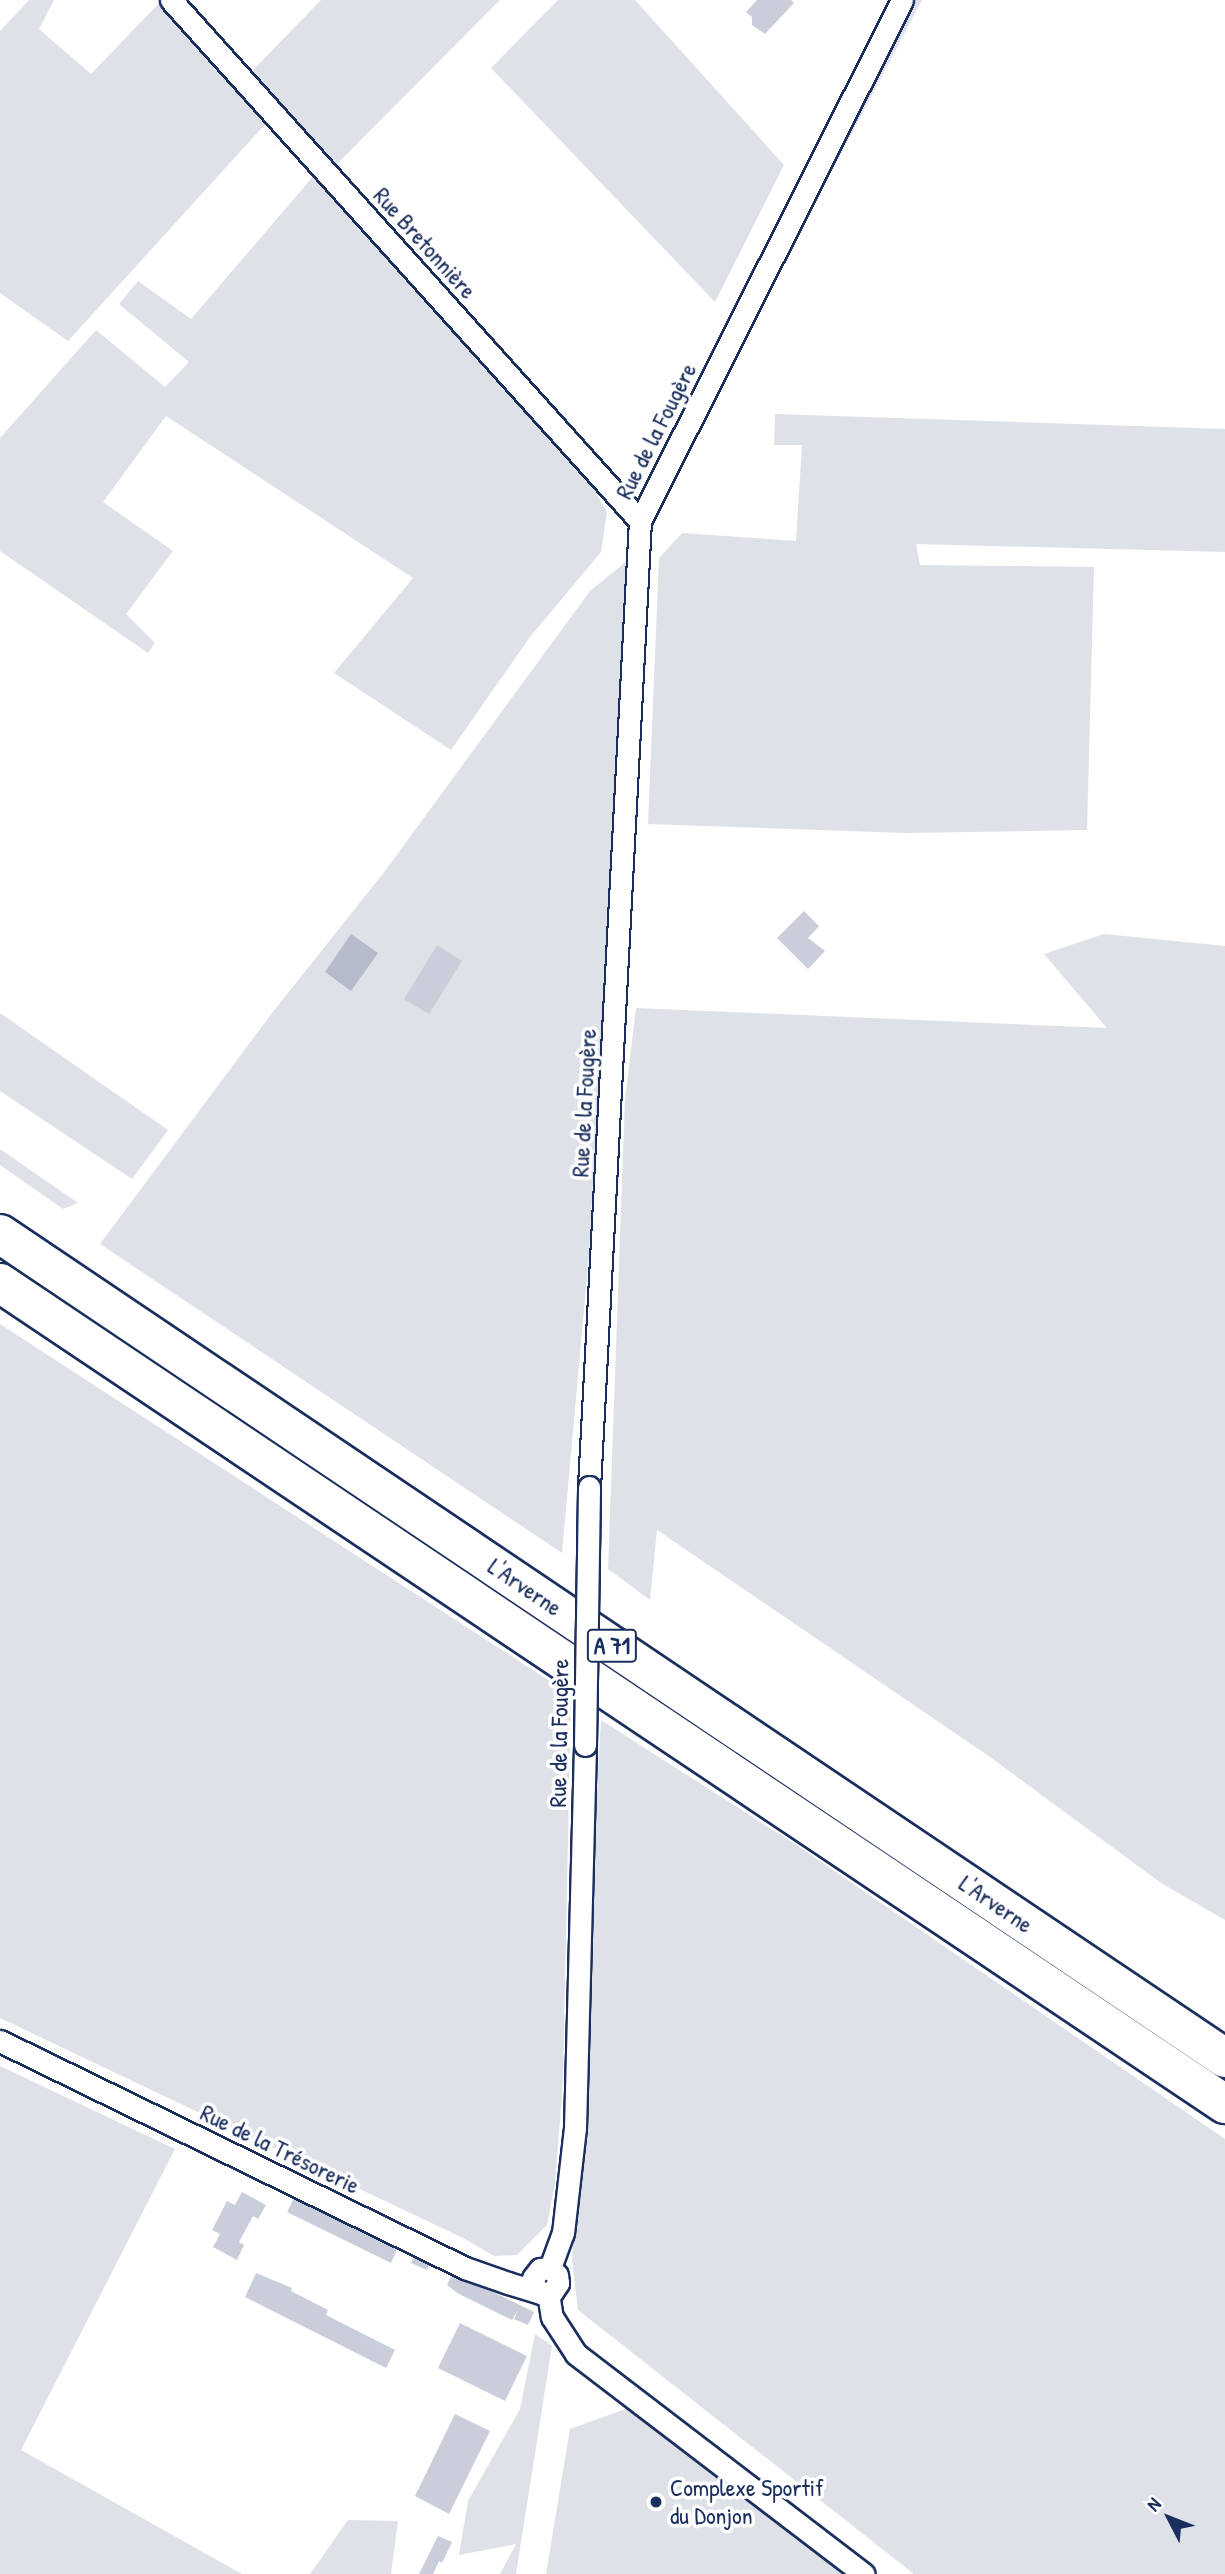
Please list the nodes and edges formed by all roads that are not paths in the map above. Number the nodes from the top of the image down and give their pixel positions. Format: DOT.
graph roads {
  1 [pos="171,0"];
  2 [pos="902,0"];
  3 [pos="640,521"];
  4 [pos="0,1234"];
  5 [pos="0,1283"];
  6 [pos="0,2041"];
  7 [pos="1225,2058"];
  8 [pos="1225,2104"];
  9 [pos="544,2293"];
  10 [pos="864,2574"];
  1 -- 3 [label="street, Rue Bretonnière"];
  2 -- 3 [label="street, Rue de la Fougère"];
  3 -- 9 [label="street, Rue de la Fougère, bridge"];
  4 -- 7 [label="highway, L'Arverne / A 71"];
  5 -- 8 [label="highway, L'Arverne / A 71"];
  6 -- 9 [label="street, Rue de la Trésorerie"];
  9 -- 10 [label="street"];
}
